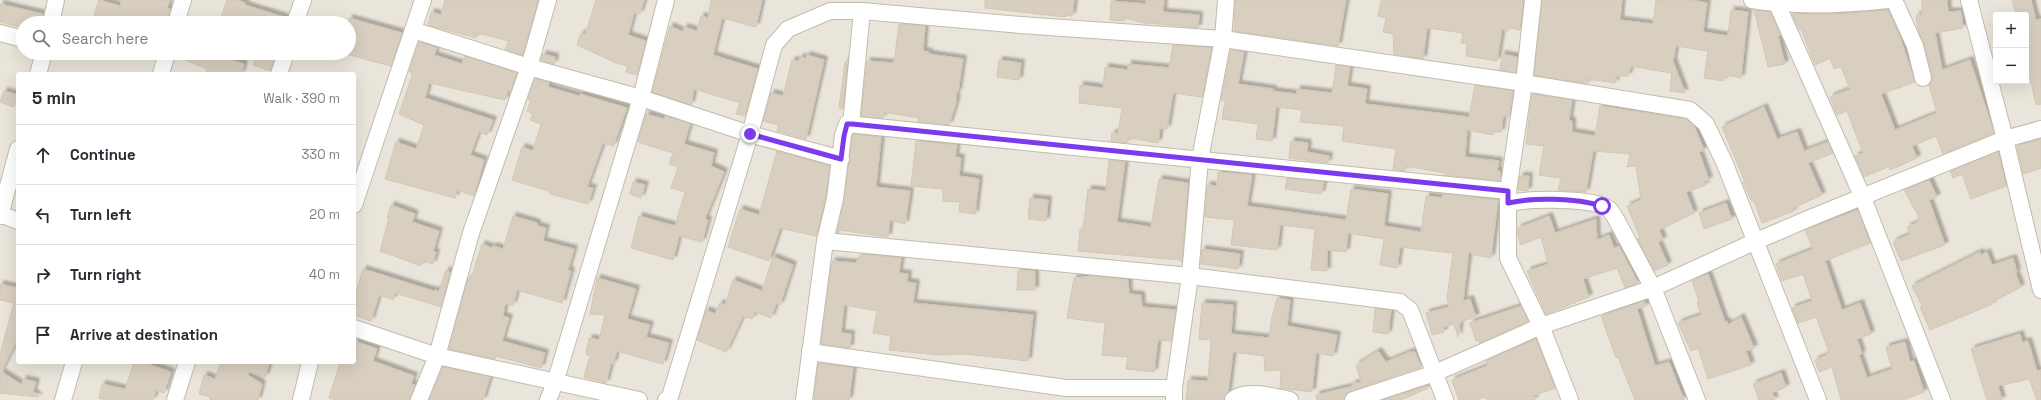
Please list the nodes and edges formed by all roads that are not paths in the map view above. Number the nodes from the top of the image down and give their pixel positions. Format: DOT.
graph roads {
  1 [pos="56,0"];
  2 [pos="183,0"];
  3 [pos="303,0"];
  4 [pos="423,0"];
  5 [pos="548,0"];
  6 [pos="666,0"];
  7 [pos="1226,0"];
  8 [pos="1533,0"];
  9 [pos="1752,0"];
  10 [pos="1888,0"];
  11 [pos="1894,0"];
  12 [pos="1969,0"];
  13 [pos="1777,4"];
  14 [pos="862,11"];
  15 [pos="53,16"];
  16 [pos="178,16"];
  17 [pos="298,16"];
  18 [pos="413,30"];
  19 [pos="0,33"];
  20 [pos="16,37"];
  21 [pos="1222,39"];
  22 [pos="42,60"];
  23 [pos="165,60"];
  24 [pos="284,60"];
  25 [pos="529,67"];
  26 [pos="39,72"];
  27 [pos="162,72"];
  28 [pos="280,72"];
  29 [pos="1923,78"];
  30 [pos="1524,83"];
  31 [pos="641,98"];
  32 [pos="852,124"];
  33 [pos="2041,129"];
  34 [pos="750,134"];
  35 [pos="2005,139"];
  36 [pos="16,156"];
  37 [pos="841,159"];
  38 [pos="1200,159"];
  39 [pos="358,180"];
  40 [pos="356,192"];
  41 [pos="1508,197"];
  42 [pos="1863,198"];
  43 [pos="0,215"];
  44 [pos="16,220"];
  45 [pos="825,241"];
  46 [pos="1754,242"];
  47 [pos="1190,276"];
  48 [pos="1653,288"];
  49 [pos="2041,290"];
  50 [pos="1542,326"];
  51 [pos="356,329"];
  52 [pos="810,352"];
  53 [pos="437,356"];
  54 [pos="73,364"];
  55 [pos="186,364"];
  56 [pos="310,364"];
  57 [pos="1434,373"];
  58 [pos="555,383"];
  59 [pos="1174,394"];
  60 [pos="63,400"];
  61 [pos="175,400"];
  62 [pos="301,400"];
  63 [pos="419,400"];
  64 [pos="548,400"];
  65 [pos="639,400"];
  66 [pos="666,400"];
  67 [pos="804,400"];
  68 [pos="1234,400"];
  69 [pos="1290,400"];
  70 [pos="1353,400"];
  71 [pos="1445,400"];
  72 [pos="1570,400"];
  73 [pos="1697,400"];
  74 [pos="1818,400"];
  75 [pos="1942,400"];
  1 -- 15 [label="street"];
  2 -- 16 [label="street"];
  3 -- 17 [label="street"];
  4 -- 18 [label="street"];
  5 -- 25 [label="street"];
  6 -- 31 [label="street"];
  7 -- 21 [label="street"];
  8 -- 30 [label="street"];
  9 -- 13 [label="street"];
  10 -- 13 [label="street"];
  11 -- 29 [label="street"];
  12 -- 35 [label="street"];
  13 -- 42 [label="street"];
  14 -- 21 [label="street"];
  14 -- 32 [label="street"];
  14 -- 34 [label="street"];
  18 -- 25 [label="street"];
  18 -- 39 [label="street"];
  19 -- 20 [label="street"];
  21 -- 30 [label="street"];
  21 -- 38 [label="street"];
  22 -- 26 [label="street"];
  23 -- 27 [label="street"];
  24 -- 28 [label="street"];
  25 -- 31 [label="street"];
  25 -- 53 [label="street"];
  30 -- 41 [label="street"];
  30 -- 46 [label="street"];
  31 -- 34 [label="street"];
  31 -- 58 [label="street"];
  32 -- 37 [label="street"];
  32 -- 38 [label="street"];
  33 -- 35 [label="street"];
  34 -- 37 [label="street"];
  34 -- 66 [label="street"];
  35 -- 42 [label="street"];
  35 -- 49 [label="street"];
  36 -- 43 [label="street"];
  37 -- 45 [label="street"];
  38 -- 41 [label="street"];
  38 -- 47 [label="street"];
  39 -- 40 [label="street"];
  41 -- 48 [label="street"];
  41 -- 50 [label="street"];
  42 -- 46 [label="street"];
  42 -- 75 [label="street"];
  43 -- 44 [label="street"];
  45 -- 47 [label="street"];
  45 -- 52 [label="street"];
  46 -- 48 [label="street"];
  46 -- 74 [label="street"];
  47 -- 57 [label="street"];
  47 -- 59 [label="street"];
  48 -- 50 [label="street"];
  48 -- 73 [label="street"];
  50 -- 57 [label="street"];
  50 -- 72 [label="street"];
  51 -- 53 [label="street"];
  52 -- 59 [label="street"];
  52 -- 67 [label="street"];
  53 -- 58 [label="street"];
  53 -- 63 [label="street"];
  54 -- 60 [label="street"];
  55 -- 61 [label="street"];
  56 -- 62 [label="street"];
  57 -- 70 [label="street"];
  57 -- 71 [label="street"];
  58 -- 64 [label="street"];
  58 -- 65 [label="street"];
  68 -- 69 [label="street"];
}
